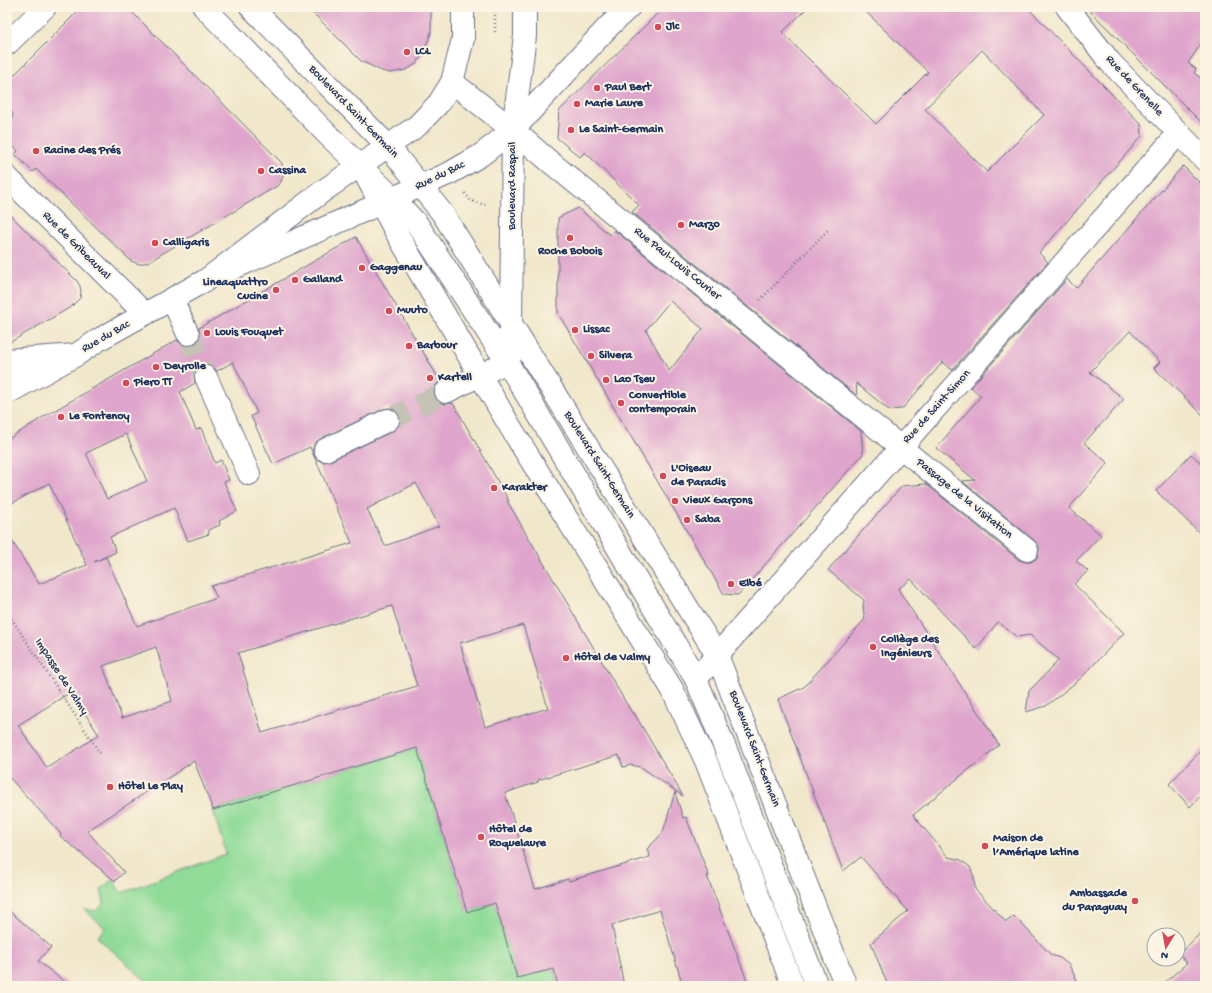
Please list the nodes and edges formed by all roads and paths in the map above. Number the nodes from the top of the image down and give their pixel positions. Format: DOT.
graph roads {
  1 [pos="45,7"];
  2 [pos="204,7"];
  3 [pos="250,7"];
  4 [pos="463,7"];
  5 [pos="495,7"];
  6 [pos="526,7"];
  7 [pos="629,7"];
  8 [pos="1067,7"];
  9 [pos="495,32"];
  10 [pos="7,44"];
  11 [pos="452,82"];
  12 [pos="513,130"];
  13 [pos="1178,134"];
  14 [pos="388,146"];
  15 [pos="1205,160"];
  16 [pos="360,166"];
  17 [pos="7,177"];
  18 [pos="419,186"];
  19 [pos="462,190"];
  20 [pos="386,200"];
  21 [pos="488,205"];
  22 [pos="828,230"];
  23 [pos="206,280"];
  24 [pos="172,299"];
  25 [pos="145,314"];
  26 [pos="743,318"];
  27 [pos="511,325"];
  28 [pos="188,334"];
  29 [pos="76,355"];
  30 [pos="7,360"];
  31 [pos="508,363"];
  32 [pos="38,375"];
  33 [pos="480,376"];
  34 [pos="206,377"];
  35 [pos="7,378"];
  36 [pos="446,392"];
  37 [pos="7,393"];
  38 [pos="388,420"];
  39 [pos="901,447"];
  40 [pos="325,450"];
  41 [pos="249,474"];
  42 [pos="1027,550"];
  43 [pos="7,612"];
  44 [pos="717,655"];
  45 [pos="696,679"];
  46 [pos="100,752"];
  47 [pos="793,986"];
  48 [pos="817,986"];
  49 [pos="846,986"];
  1 -- 10 [label="street"];
  2 -- 16 [label="street, Boulevard Saint-Germain"];
  3 -- 14 [label="street, Boulevard Saint-Germain"];
  4 -- 11 [label="street"];
  5 -- 9 [label="path"];
  6 -- 12 [label="street, Boulevard Raspail"];
  7 -- 12 [label="street, Rue du Bac"];
  8 -- 13 [label="street, Rue de Grenelle"];
  11 -- 12 [label="street, Rue Paul-Louis Courier"];
  11 -- 14 [label="street"];
  12 -- 18 [label="street, Rue du Bac"];
  12 -- 26 [label="street, Rue Paul-Louis Courier"];
  12 -- 27 [label="street, Boulevard Raspail"];
  13 -- 15 [label="street, Rue de Grenelle"];
  13 -- 39 [label="street, Rue de Saint-Simon"];
  14 -- 16 [label="street"];
  14 -- 18 [label="street, Boulevard Saint-Germain"];
  16 -- 20 [label="street, Boulevard Saint-Germain"];
  16 -- 23 [label="street, Rue du Bac"];
  17 -- 25 [label="street, Rue de Gribeauval"];
  18 -- 20 [label="street, Rue du Bac"];
  18 -- 27 [label="street, Boulevard Saint-Germain"];
  19 -- 21 [label="path"];
  20 -- 23 [label="street, Rue du Bac"];
  20 -- 31 [label="street, Boulevard Saint-Germain"];
  20 -- 33 [label="street, Boulevard Saint-Germain"];
  22 -- 26 [label="path"];
  23 -- 24 [label="street, Rue du Bac"];
  24 -- 25 [label="street, Rue du Bac"];
  24 -- 28 [label="street"];
  25 -- 29 [label="street, Rue du Bac"];
  26 -- 39 [label="street, Rue Paul-Louis Courier"];
  27 -- 31 [label="street, Boulevard Raspail"];
  27 -- 44 [label="street, Boulevard Saint-Germain"];
  29 -- 30 [label="street"];
  29 -- 32 [label="street, Rue du Bac"];
  31 -- 33 [label="street"];
  31 -- 45 [label="street, Boulevard Saint-Germain"];
  32 -- 35 [label="street"];
  32 -- 37 [label="street, Rue du Bac"];
  33 -- 36 [label="street"];
  33 -- 47 [label="street, Boulevard Saint-Germain"];
  34 -- 41 [label="street"];
  38 -- 40 [label="street"];
  39 -- 42 [label="street, Passage de la Visitation"];
  39 -- 44 [label="street, Rue de Saint-Simon"];
  43 -- 46 [label="path, Impasse de Valmy"];
  44 -- 45 [label="street, Rue de Saint-Simon"];
  44 -- 49 [label="street, Boulevard Saint-Germain"];
  45 -- 48 [label="street, Boulevard Saint-Germain"];
}
